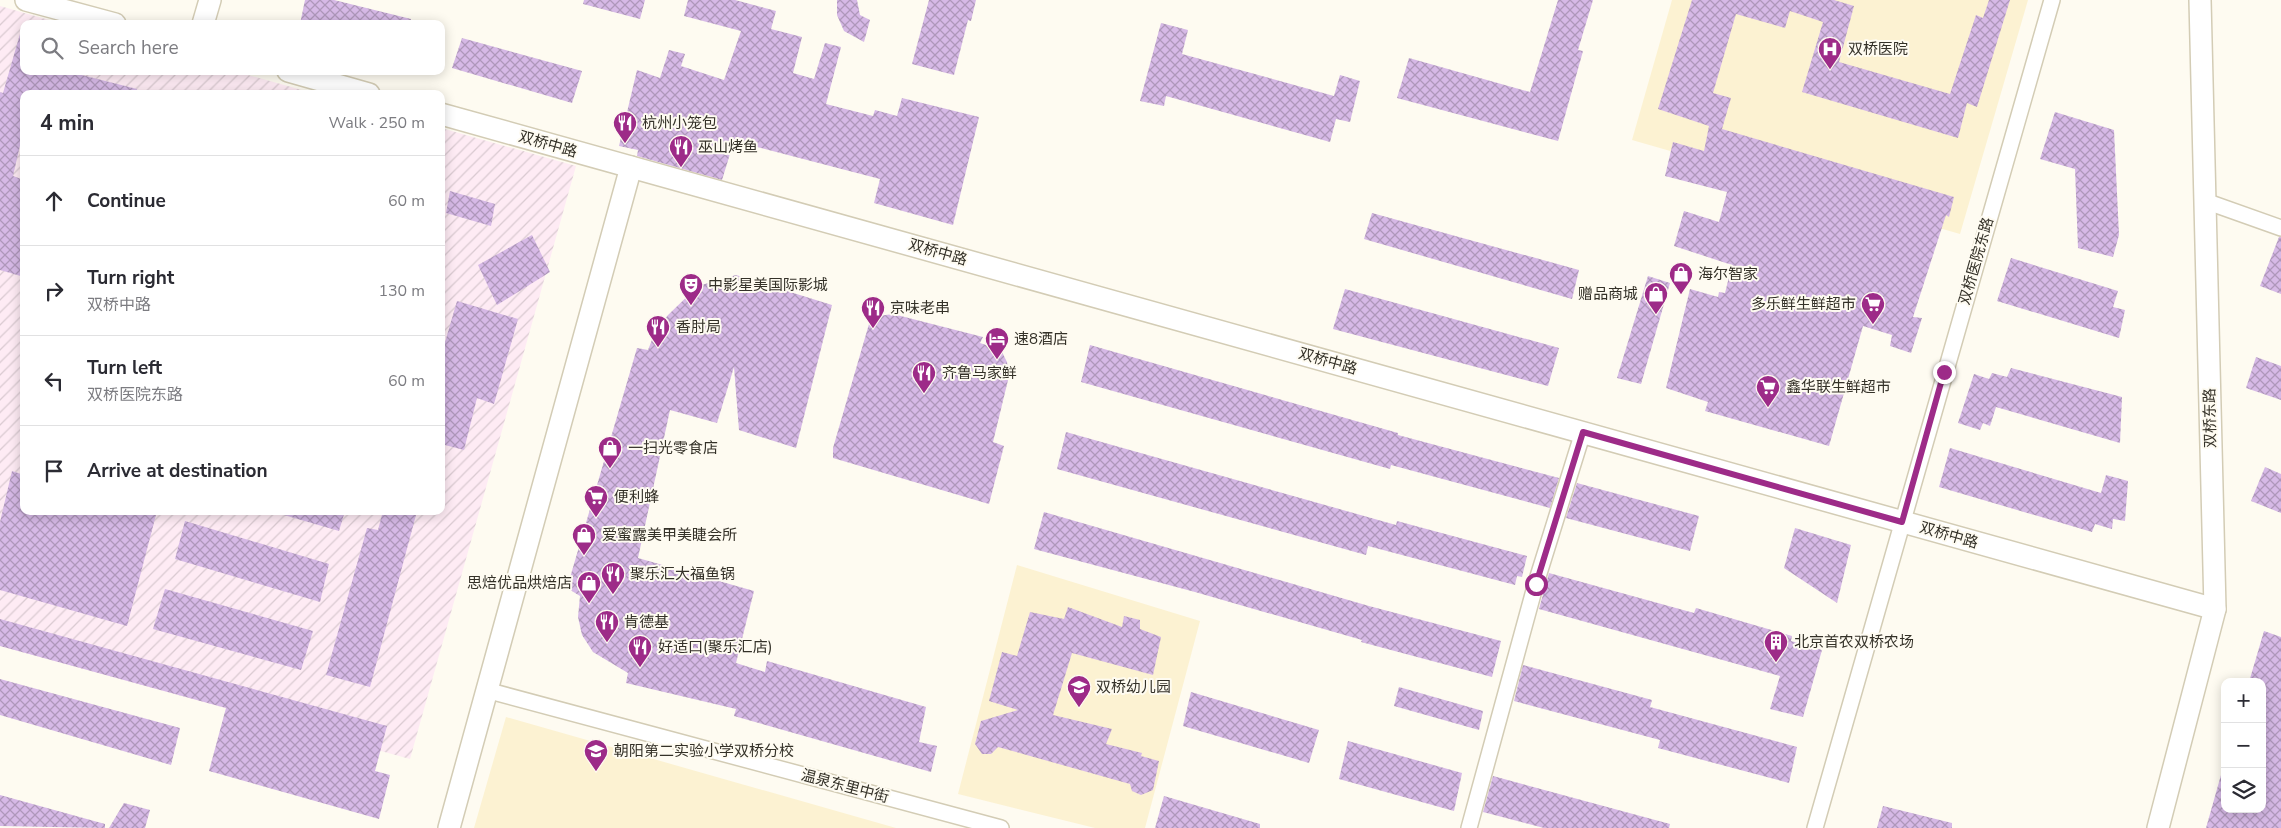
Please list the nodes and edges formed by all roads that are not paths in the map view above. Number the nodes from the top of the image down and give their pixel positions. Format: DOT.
graph roads {
  1 [pos="26,0"];
  2 [pos="210,0"];
  3 [pos="2052,0"];
  4 [pos="2200,0"];
  5 [pos="100,20"];
  6 [pos="205,20"];
  7 [pos="302,75"];
  8 [pos="355,90"];
  9 [pos="445,115"];
  10 [pos="631,167"];
  11 [pos="2205,201"];
  12 [pos="2281,228"];
  13 [pos="1583,432"];
  14 [pos="1902,522"];
  15 [pos="2215,609"];
  16 [pos="486,690"];
  17 [pos="449,828"];
  18 [pos="1001,828"];
  19 [pos="1469,828"];
  20 [pos="1815,828"];
  21 [pos="2158,828"];
  1 -- 5 [label="street"];
  2 -- 6 [label="street"];
  3 -- 14 [label="street, 双桥医院东路"];
  4 -- 11 [label="street, 双桥东路"];
  7 -- 8 [label="street"];
  9 -- 10 [label="street, 双桥中路"];
  10 -- 13 [label="street, 双桥中路"];
  10 -- 16 [label="street"];
  11 -- 12 [label="street"];
  11 -- 15 [label="street, 双桥东路"];
  13 -- 14 [label="street, 双桥中路"];
  13 -- 19 [label="street"];
  14 -- 15 [label="street, 双桥中路"];
  14 -- 20 [label="street, 双桥医院东路"];
  15 -- 21 [label="street, 双桥东路"];
  16 -- 17 [label="street"];
  16 -- 18 [label="street, 温泉东里中街"];
}
